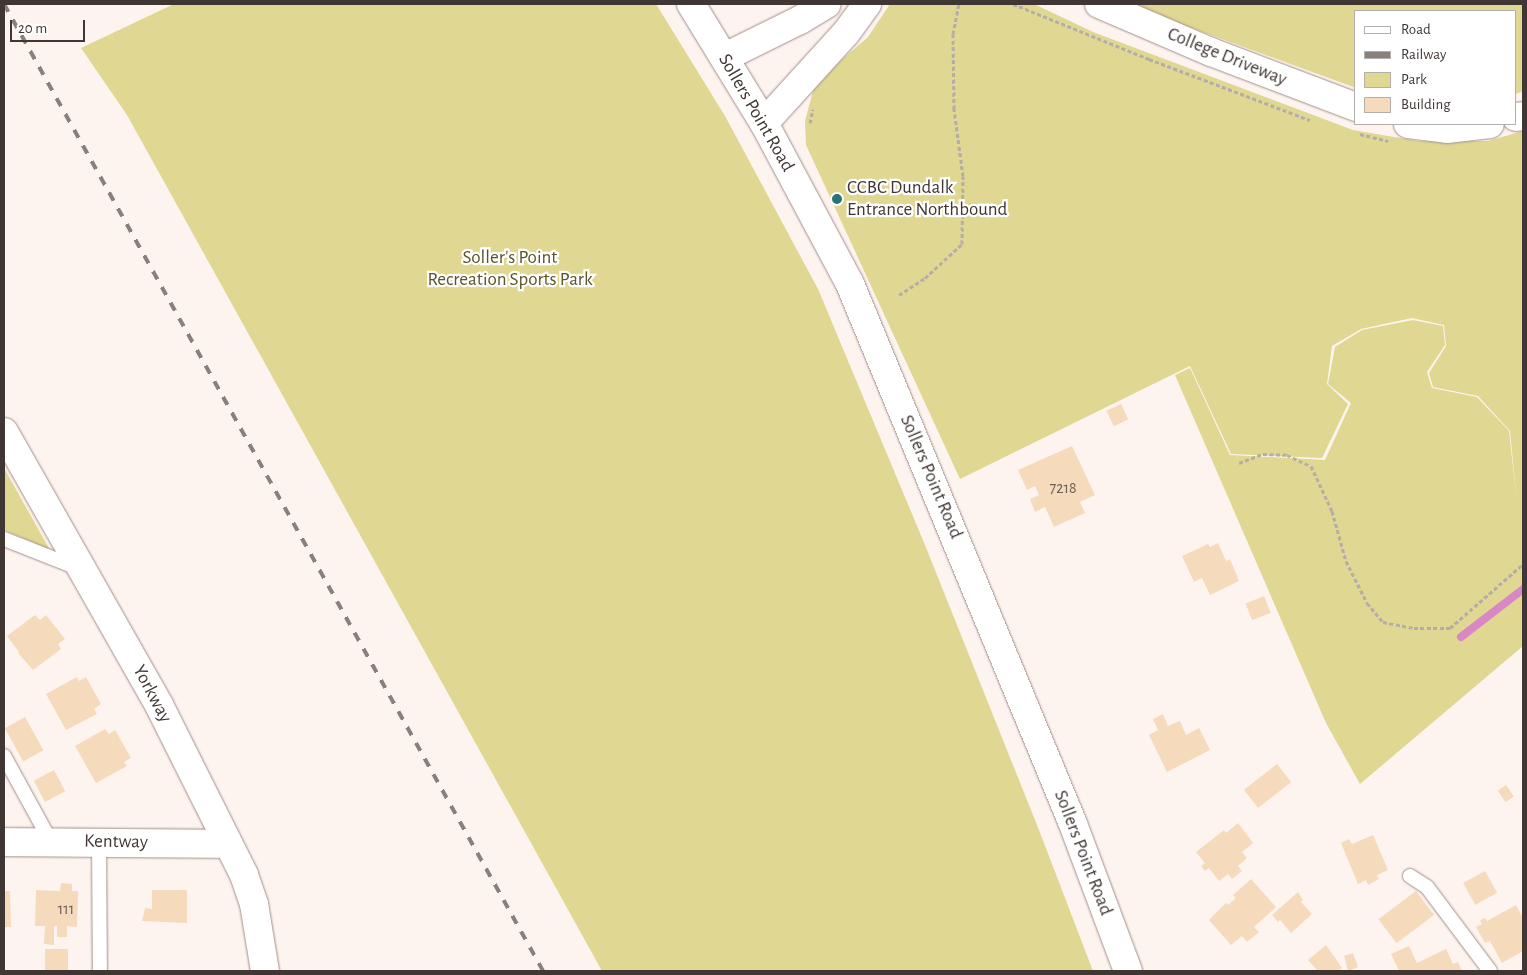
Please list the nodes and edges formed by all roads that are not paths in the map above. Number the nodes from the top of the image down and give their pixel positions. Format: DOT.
graph roads {
  1 [pos="691,4"];
  2 [pos="827,4"];
  3 [pos="867,4"];
  4 [pos="1099,4"];
  5 [pos="724,57"];
  6 [pos="1354,106"];
  7 [pos="764,123"];
  8 [pos="1416,125"];
  9 [pos="1481,125"];
  10 [pos="4,432"];
  11 [pos="4,539"];
  12 [pos="84,571"];
  13 [pos="4,756"];
  14 [pos="4,842"];
  15 [pos="51,842"];
  16 [pos="99,842"];
  17 [pos="228,844"];
  18 [pos="1410,876"];
  19 [pos="100,971"];
  20 [pos="265,971"];
  21 [pos="1128,971"];
  22 [pos="1490,971"];
  1 -- 5 [label="street, Sollers Point Road"];
  2 -- 5 [label="street"];
  3 -- 7 [label="street"];
  4 -- 6 [label="street, College Driveway"];
  5 -- 7 [label="street, Sollers Point Road"];
  7 -- 21 [label="street, Sollers Point Road"];
  8 -- 9 [label="street"];
  10 -- 12 [label="street, Yorkway"];
  11 -- 12 [label="lane"];
  12 -- 17 [label="street, Yorkway"];
  13 -- 15 [label="lane"];
  14 -- 15 [label="street, Kentway"];
  15 -- 16 [label="street, Kentway"];
  16 -- 17 [label="street, Kentway"];
  16 -- 19 [label="lane"];
  17 -- 20 [label="street, Yorkway"];
  18 -- 22 [label="lane"];
}
